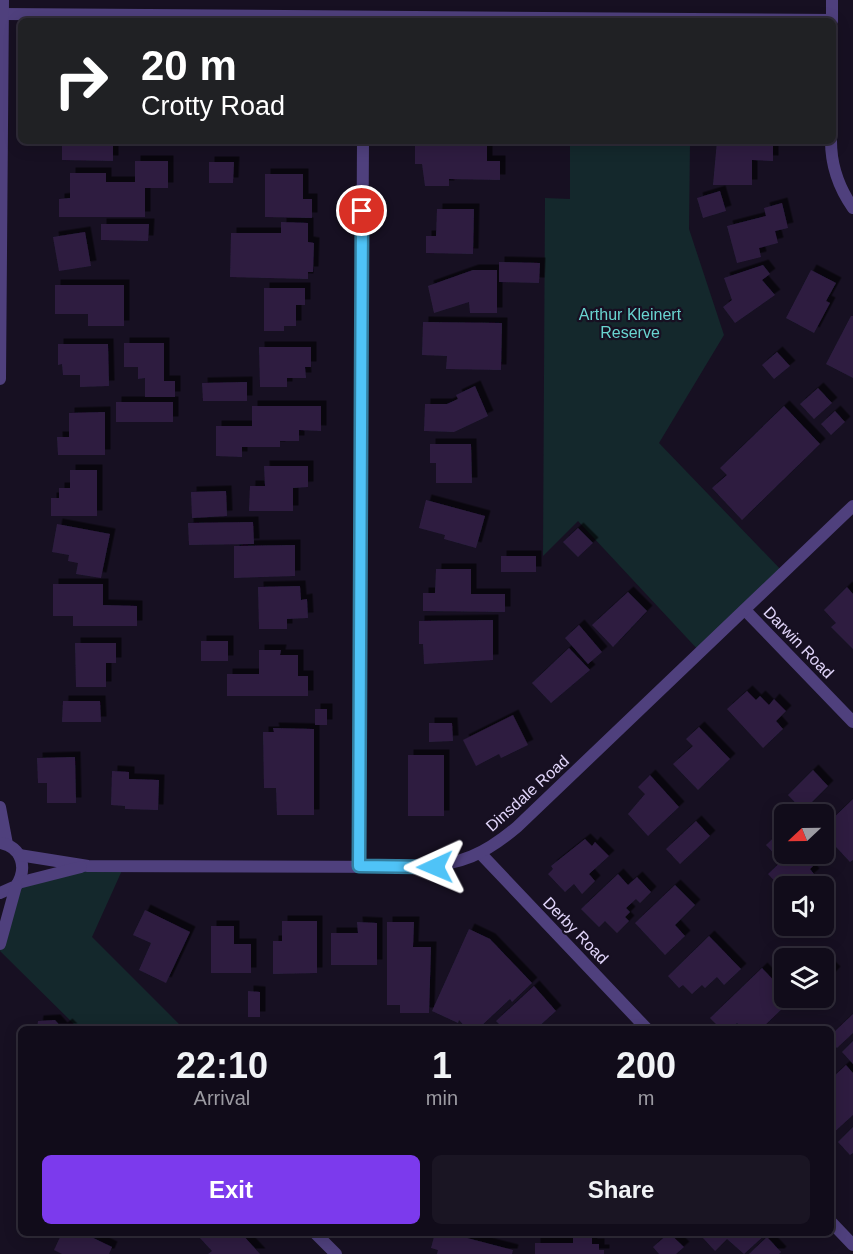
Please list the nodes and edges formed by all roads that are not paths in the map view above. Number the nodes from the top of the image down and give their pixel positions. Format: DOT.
graph roads {
  1 [pos="3,0"];
  2 [pos="832,0"];
  3 [pos="3,14"];
  4 [pos="291,18"];
  5 [pos="832,18"];
  6 [pos="363,144"];
  7 [pos="831,144"];
  8 [pos="853,208"];
  9 [pos="0,379"];
  10 [pos="853,506"];
  11 [pos="745,610"];
  12 [pos="853,722"];
  13 [pos="0,807"];
  14 [pos="4,844"];
  15 [pos="481,854"];
  16 [pos="20,855"];
  17 [pos="88,866"];
  18 [pos="359,866"];
  19 [pos="17,884"];
  20 [pos="0,893"];
  21 [pos="0,944"];
  22 [pos="644,1026"];
  23 [pos="834,1225"];
  24 [pos="318,1236"];
  25 [pos="853,1245"];
  26 [pos="336,1254"];
  1 -- 3 [label="street"];
  2 -- 5 [label="street"];
  3 -- 4 [label="street"];
  3 -- 9 [label="street"];
  6 -- 18 [label="street"];
  7 -- 8 [label="street"];
  10 -- 11 [label="street, Dinsdale Road"];
  11 -- 12 [label="street, Darwin Road"];
  11 -- 15 [label="street, Dinsdale Road"];
  13 -- 14 [label="street"];
  14 -- 16 [label="street"];
  15 -- 18 [label="street, Dinsdale Road"];
  15 -- 22 [label="street, Derby Road"];
  16 -- 17 [label="street, Dinsdale Road"];
  16 -- 19 [label="street"];
  17 -- 18 [label="street, Dinsdale Road"];
  17 -- 19 [label="street, Dinsdale Road"];
  19 -- 20 [label="street, Dinsdale Road"];
  19 -- 21 [label="street"];
  23 -- 25 [label="street"];
  24 -- 26 [label="street"];
}
